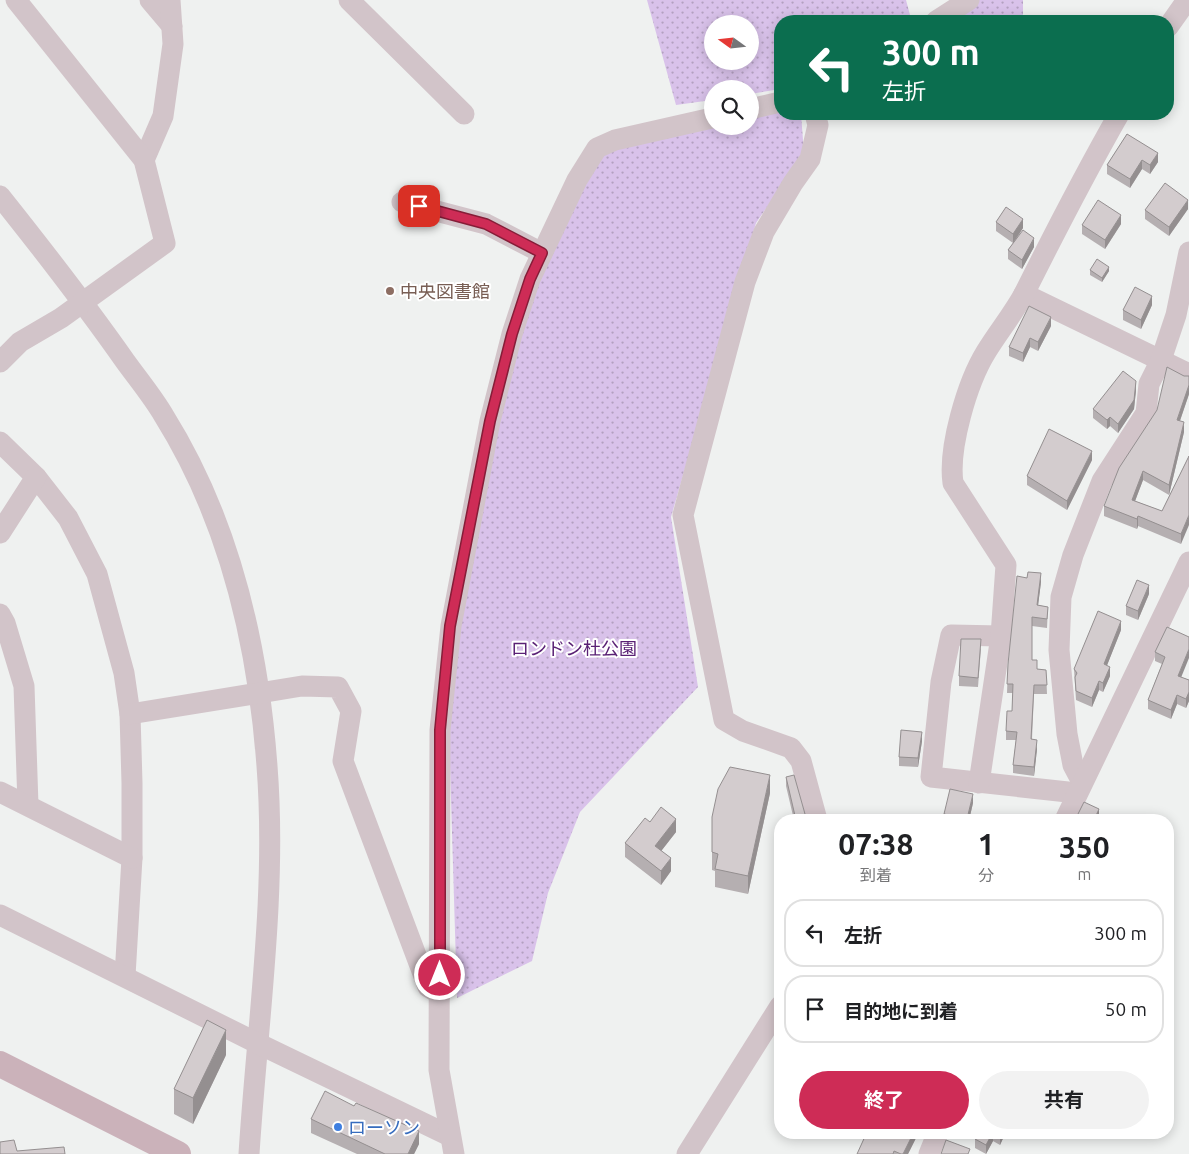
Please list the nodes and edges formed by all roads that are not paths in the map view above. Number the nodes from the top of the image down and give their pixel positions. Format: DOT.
graph roads {
  1 [pos="16,0"];
  2 [pos="150,0"];
  3 [pos="170,0"];
  4 [pos="349,0"];
  5 [pos="969,0"];
  6 [pos="1186,0"];
  7 [pos="945,15"];
  8 [pos="1174,18"];
  9 [pos="172,26"];
  10 [pos="774,103"];
  11 [pos="759,107"];
  12 [pos="464,114"];
  13 [pos="704,120"];
  14 [pos="816,120"];
  15 [pos="1116,120"];
  16 [pos="144,160"];
  17 [pos="0,196"];
  18 [pos="402,202"];
  19 [pos="542,253"];
  20 [pos="1188,256"];
  21 [pos="1024,294"];
  22 [pos="83,301"];
  23 [pos="1161,360"];
  24 [pos="0,362"];
  25 [pos="1189,374"];
  26 [pos="0,442"];
  27 [pos="36,477"];
  28 [pos="0,533"];
  29 [pos="1189,562"];
  30 [pos="0,614"];
  31 [pos="1001,636"];
  32 [pos="259,693"];
  33 [pos="130,714"];
  34 [pos="979,783"];
  35 [pos="1079,788"];
  36 [pos="0,792"];
  37 [pos="28,805"];
  38 [pos="815,814"];
  39 [pos="1068,814"];
  40 [pos="132,858"];
  41 [pos="0,915"];
  42 [pos="125,976"];
  43 [pos="440,994"];
  44 [pos="774,1016"];
  45 [pos="257,1044"];
  46 [pos="0,1064"];
  47 [pos="935,1139"];
  48 [pos="452,1145"];
  49 [pos="178,1154"];
  50 [pos="249,1154"];
  51 [pos="687,1154"];
  52 [pos="929,1154"];
  1 -- 16 [label="street"];
  2 -- 9 [label="street"];
  3 -- 9 [label="street"];
  4 -- 12 [label="street"];
  5 -- 7 [label="street"];
  6 -- 8 [label="street"];
  9 -- 16 [label="street"];
  10 -- 11 [label="street"];
  13 -- 19 [label="street"];
  14 -- 38 [label="street"];
  15 -- 21 [label="street"];
  16 -- 22 [label="street"];
  17 -- 22 [label="street"];
  18 -- 19 [label="street"];
  19 -- 43 [label="street"];
  20 -- 23 [label="street"];
  21 -- 23 [label="street"];
  21 -- 31 [label="street"];
  22 -- 24 [label="street"];
  22 -- 32 [label="street"];
  23 -- 25 [label="street"];
  23 -- 35 [label="street"];
  26 -- 27 [label="street"];
  27 -- 28 [label="street"];
  27 -- 33 [label="street"];
  29 -- 35 [label="street"];
  30 -- 37 [label="street"];
  31 -- 34 [label="street"];
  31 -- 34 [label="street"];
  32 -- 33 [label="street"];
  32 -- 43 [label="street"];
  32 -- 45 [label="street"];
  33 -- 40 [label="street"];
  34 -- 35 [label="street"];
  35 -- 39 [label="street"];
  36 -- 37 [label="street"];
  37 -- 40 [label="street"];
  40 -- 42 [label="street"];
  41 -- 42 [label="street"];
  42 -- 45 [label="street"];
  43 -- 48 [label="street"];
  44 -- 51 [label="street"];
  45 -- 48 [label="street"];
  45 -- 50 [label="street"];
  46 -- 49 [label="main road"];
  47 -- 52 [label="street"];
}
